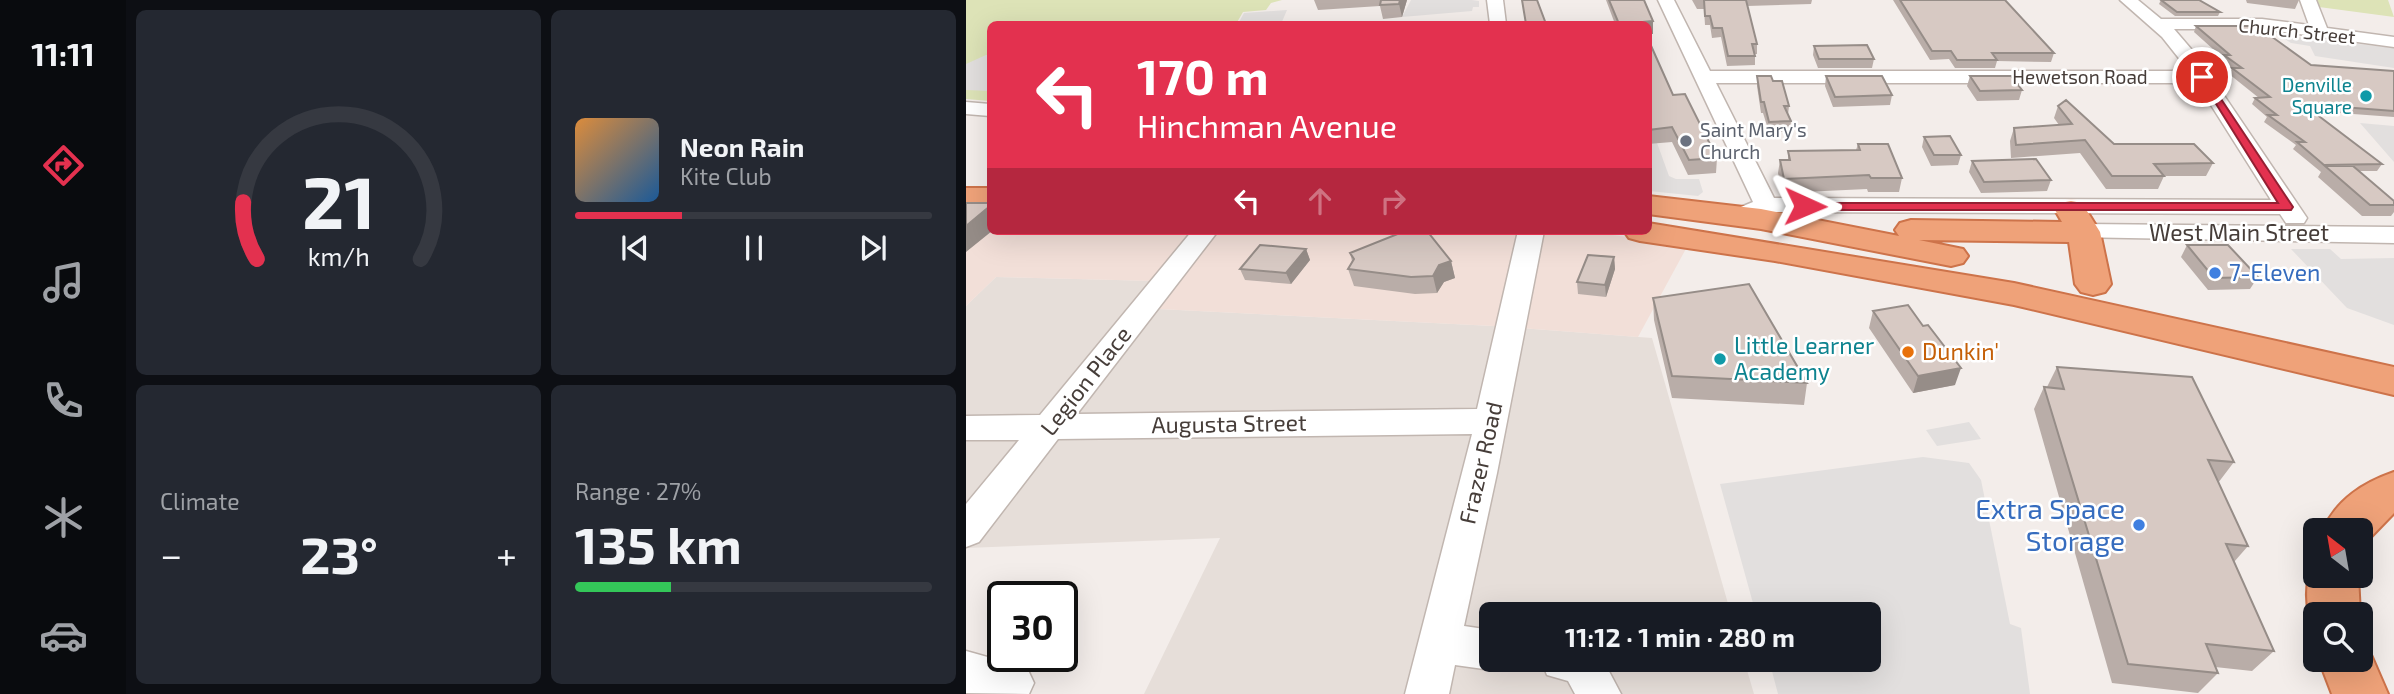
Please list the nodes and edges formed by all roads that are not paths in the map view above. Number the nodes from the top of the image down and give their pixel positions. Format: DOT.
graph roads {
  1 [pos="1495,0"];
  2 [pos="1666,0"];
  3 [pos="2129,0"];
  4 [pos="2308,0"];
  5 [pos="1498,21"];
  6 [pos="2157,24"];
  7 [pos="2320,32"];
  8 [pos="2394,42"];
  9 [pos="1706,77"];
  10 [pos="2202,77"];
  11 [pos="977,111"];
  12 [pos="966,122"];
  13 [pos="966,178"];
  14 [pos="987,178"];
  15 [pos="966,197"];
  16 [pos="987,197"];
  17 [pos="1652,205"];
  18 [pos="2287,207"];
  19 [pos="1753,211"];
  20 [pos="2039,219"];
  21 [pos="2076,219"];
  22 [pos="1798,226"];
  23 [pos="1652,233"];
  24 [pos="2307,233"];
  25 [pos="2394,234"];
  26 [pos="1202,235"];
  27 [pos="1530,235"];
  28 [pos="2093,284"];
  29 [pos="2014,293"];
  30 [pos="2394,355"];
  31 [pos="2394,381"];
  32 [pos="1491,421"];
  33 [pos="1050,426"];
  34 [pos="966,428"];
  35 [pos="2394,491"];
  36 [pos="2358,518"];
  37 [pos="966,531"];
  38 [pos="1440,643"];
  39 [pos="1479,648"];
  40 [pos="966,672"];
  41 [pos="1586,672"];
  42 [pos="2351,672"];
  43 [pos="1012,682"];
  44 [pos="1427,694"];
  45 [pos="1599,694"];
  46 [pos="2360,694"];
  1 -- 5 [label="street"];
  2 -- 9 [label="street"];
  3 -- 6 [label="street"];
  4 -- 7 [label="street"];
  6 -- 7 [label="street, Church Street"];
  6 -- 10 [label="street"];
  7 -- 8 [label="street, Church Street"];
  9 -- 10 [label="street, Hewetson Road"];
  9 -- 19 [label="street"];
  10 -- 18 [label="street"];
  11 -- 12 [label="street"];
  13 -- 14 [label="highway"];
  15 -- 16 [label="highway"];
  17 -- 19 [label="highway"];
  18 -- 21 [label="street"];
  18 -- 24 [label="street"];
  19 -- 20 [label="street"];
  19 -- 22 [label="highway"];
  20 -- 21 [label="highway"];
  20 -- 22 [label="highway"];
  21 -- 24 [label="street, West Main Street"];
  21 -- 28 [label="highway"];
  22 -- 28 [label="highway"];
  23 -- 29 [label="highway"];
  24 -- 25 [label="street, West Main Street"];
  26 -- 33 [label="street, Legion Place"];
  27 -- 32 [label="street, Frazer Road"];
  28 -- 29 [label="highway"];
  28 -- 30 [label="highway"];
  29 -- 31 [label="highway"];
  32 -- 33 [label="street, Augusta Street"];
  32 -- 38 [label="street, Frazer Road"];
  33 -- 34 [label="street, Augusta Street"];
  33 -- 37 [label="street, Legion Place"];
  35 -- 36 [label="highway"];
  38 -- 39 [label="street"];
  38 -- 44 [label="street, Frazer Road"];
  40 -- 43 [label="street"];
  41 -- 45 [label="street"];
  42 -- 46 [label="highway"];
}
